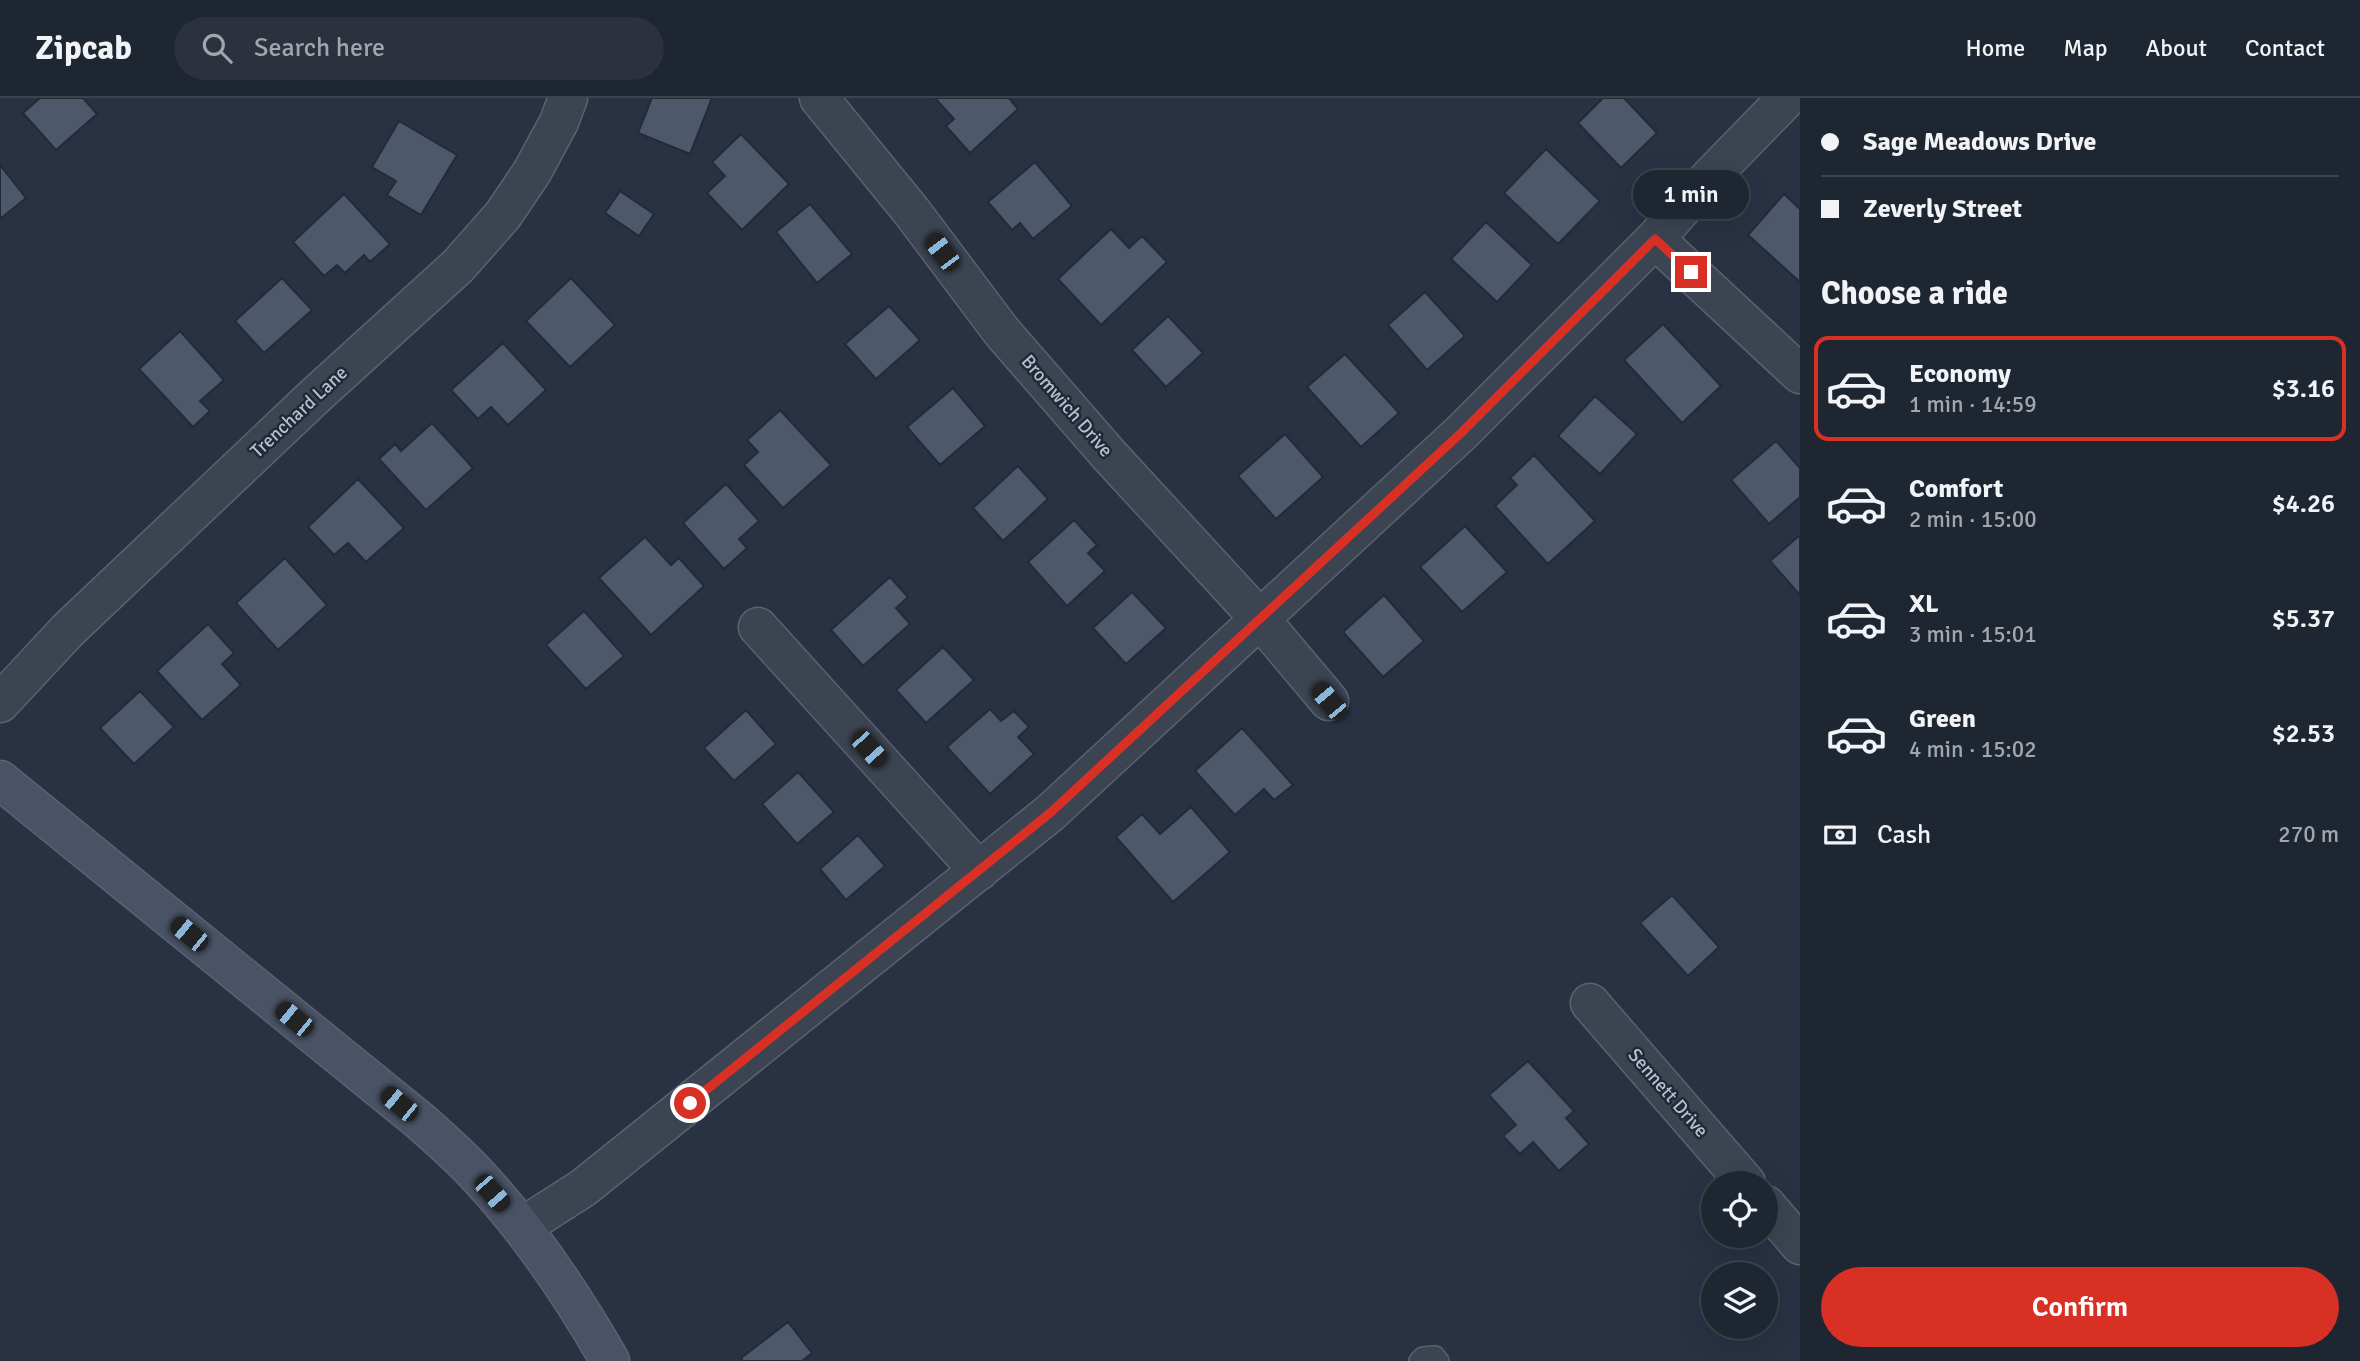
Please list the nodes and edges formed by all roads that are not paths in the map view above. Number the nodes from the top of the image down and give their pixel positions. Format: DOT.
graph roads {
  1 [pos="568,98"];
  2 [pos="819,98"];
  3 [pos="1787,98"];
  4 [pos="1655,239"];
  5 [pos="1800,374"];
  6 [pos="1260,619"];
  7 [pos="758,627"];
  8 [pos="1329,701"];
  9 [pos="0,703"];
  10 [pos="0,780"];
  11 [pos="979,870"];
  12 [pos="1590,1003"];
  13 [pos="1736,1171"];
  14 [pos="1778,1219"];
  15 [pos="522,1227"];
  16 [pos="1800,1245"];
  17 [pos="610,1361"];
  18 [pos="1419,1361"];
  19 [pos="1439,1361"];
  1 -- 9 [label="street, Trenchard Lane"];
  2 -- 6 [label="street, Bromwich Drive"];
  3 -- 4 [label="street"];
  4 -- 5 [label="street"];
  4 -- 6 [label="street"];
  6 -- 8 [label="street, Bromwich Drive"];
  6 -- 11 [label="street"];
  7 -- 11 [label="street"];
  10 -- 15 [label="main road"];
  11 -- 15 [label="street"];
  12 -- 13 [label="street, Sennett Drive"];
  14 -- 16 [label="street"];
  15 -- 17 [label="main road"];
  18 -- 19 [label="lane"];
}
